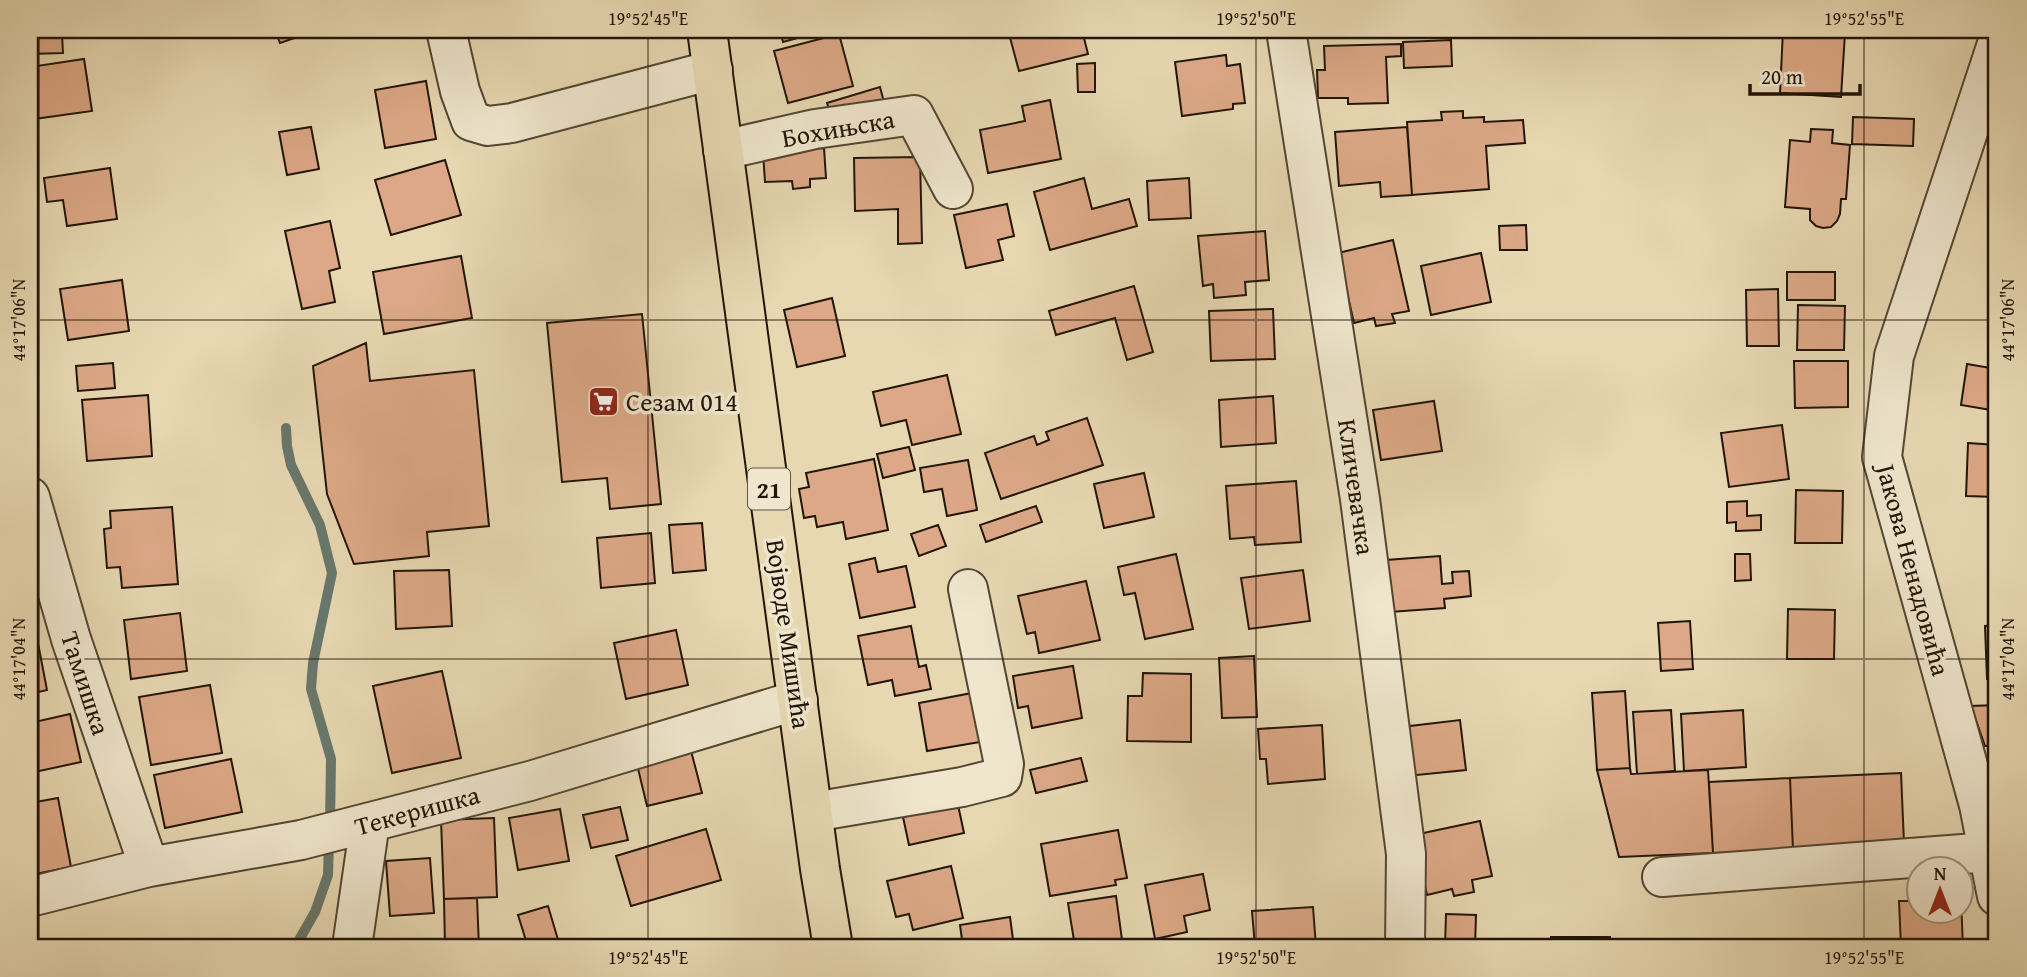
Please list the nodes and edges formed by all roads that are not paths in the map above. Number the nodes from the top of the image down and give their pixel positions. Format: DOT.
graph roads {
  1 [pos="446,30"];
  2 [pos="707,30"];
  3 [pos="1286,30"];
  4 [pos="1997,44"];
  5 [pos="713,70"];
  6 [pos="723,150"];
  7 [pos="953,188"];
  8 [pos="30,497"];
  9 [pos="968,589"];
  10 [pos="798,699"];
  11 [pos="813,812"];
  12 [pos="363,824"];
  13 [pos="1989,852"];
  14 [pos="149,867"];
  15 [pos="1662,877"];
  16 [pos="1997,896"];
  17 [pos="30,897"];
  18 [pos="352,947"];
  19 [pos="833,947"];
  20 [pos="1405,947"];
  1 -- 5 [label="street"];
  2 -- 5 [label="main road, Војводе Мишића / 21"];
  3 -- 20 [label="street, Кличевачка"];
  4 -- 13 [label="street, Јакова Ненадовића"];
  5 -- 6 [label="main road, Војводе Мишића / 21"];
  6 -- 7 [label="street, Бохињска"];
  6 -- 10 [label="main road, Војводе Мишића / 21"];
  8 -- 14 [label="street, Тамишка"];
  9 -- 11 [label="street"];
  10 -- 11 [label="main road, Војводе Мишића / 21"];
  10 -- 12 [label="street, Текеришка"];
  11 -- 19 [label="main road, Војводе Мишића / 21"];
  12 -- 14 [label="street, Текеришка"];
  12 -- 18 [label="street"];
  13 -- 15 [label="street"];
  13 -- 16 [label="street, Јакова Ненадовића"];
  14 -- 17 [label="street, Текеришка"];
}
